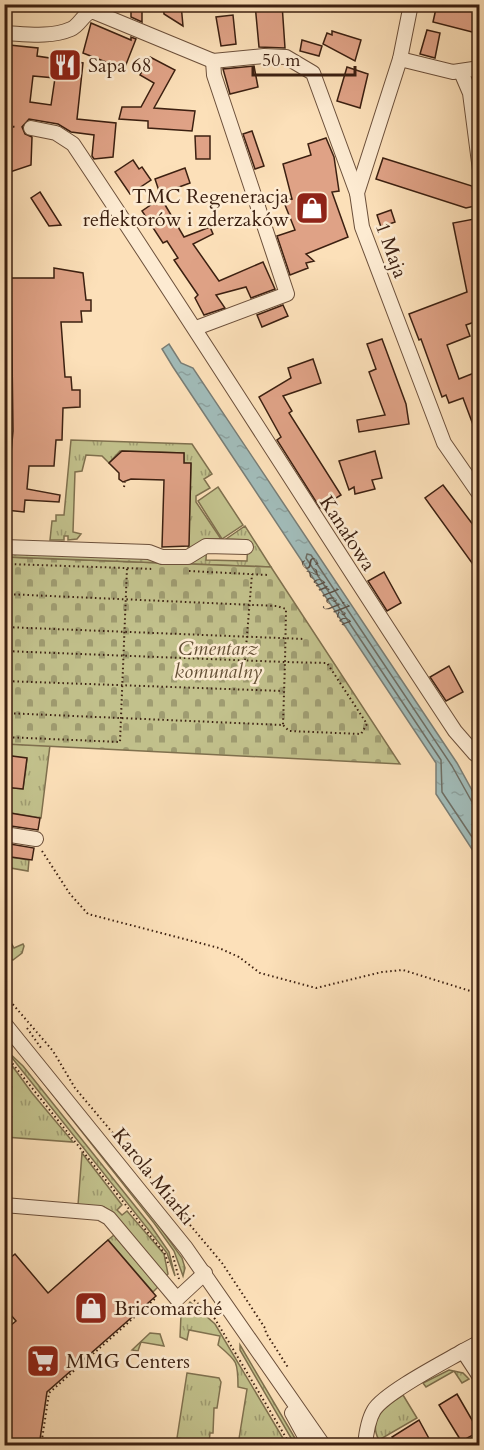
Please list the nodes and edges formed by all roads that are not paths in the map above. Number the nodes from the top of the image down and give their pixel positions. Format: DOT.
graph roads {
  1 [pos="411,4"];
  2 [pos="4,33"];
  3 [pos="400,59"];
  4 [pos="213,61"];
  5 [pos="480,68"];
  6 [pos="461,72"];
  7 [pos="31,128"];
  8 [pos="480,170"];
  9 [pos="357,193"];
  10 [pos="196,328"];
  11 [pos="480,495"];
  12 [pos="4,546"];
  13 [pos="246,547"];
  14 [pos="475,754"];
  15 [pos="4,834"];
  16 [pos="36,839"];
  17 [pos="4,1023"];
  18 [pos="4,1205"];
  19 [pos="205,1273"];
  20 [pos="480,1342"];
  21 [pos="463,1351"];
  22 [pos="264,1360"];
  23 [pos="480,1377"];
  24 [pos="480,1442"];
  25 [pos="309,1446"];
  26 [pos="324,1446"];
  27 [pos="365,1446"];
  28 [pos="472,1446"];
  1 -- 3 [label="street, 1 Maja"];
  2 -- 4 [label="street"];
  3 -- 6 [label="street"];
  3 -- 9 [label="street, 1 Maja"];
  4 -- 9 [label="street"];
  4 -- 10 [label="street"];
  5 -- 6 [label="street"];
  6 -- 8 [label="street"];
  7 -- 10 [label="street, Kanałowa"];
  9 -- 11 [label="street, 1 Maja"];
  10 -- 14 [label="street, Kanałowa"];
  12 -- 13 [label="street"];
  15 -- 16 [label="street"];
  17 -- 19 [label="street, Karola Miarki"];
  18 -- 19 [label="street"];
  19 -- 22 [label="street, Karola Miarki"];
  20 -- 21 [label="street"];
  21 -- 23 [label="street"];
  21 -- 27 [label="street"];
  22 -- 25 [label="street, Karola Miarki"];
  22 -- 26 [label="street, Karola Miarki"];
  24 -- 28 [label="street"];
}
